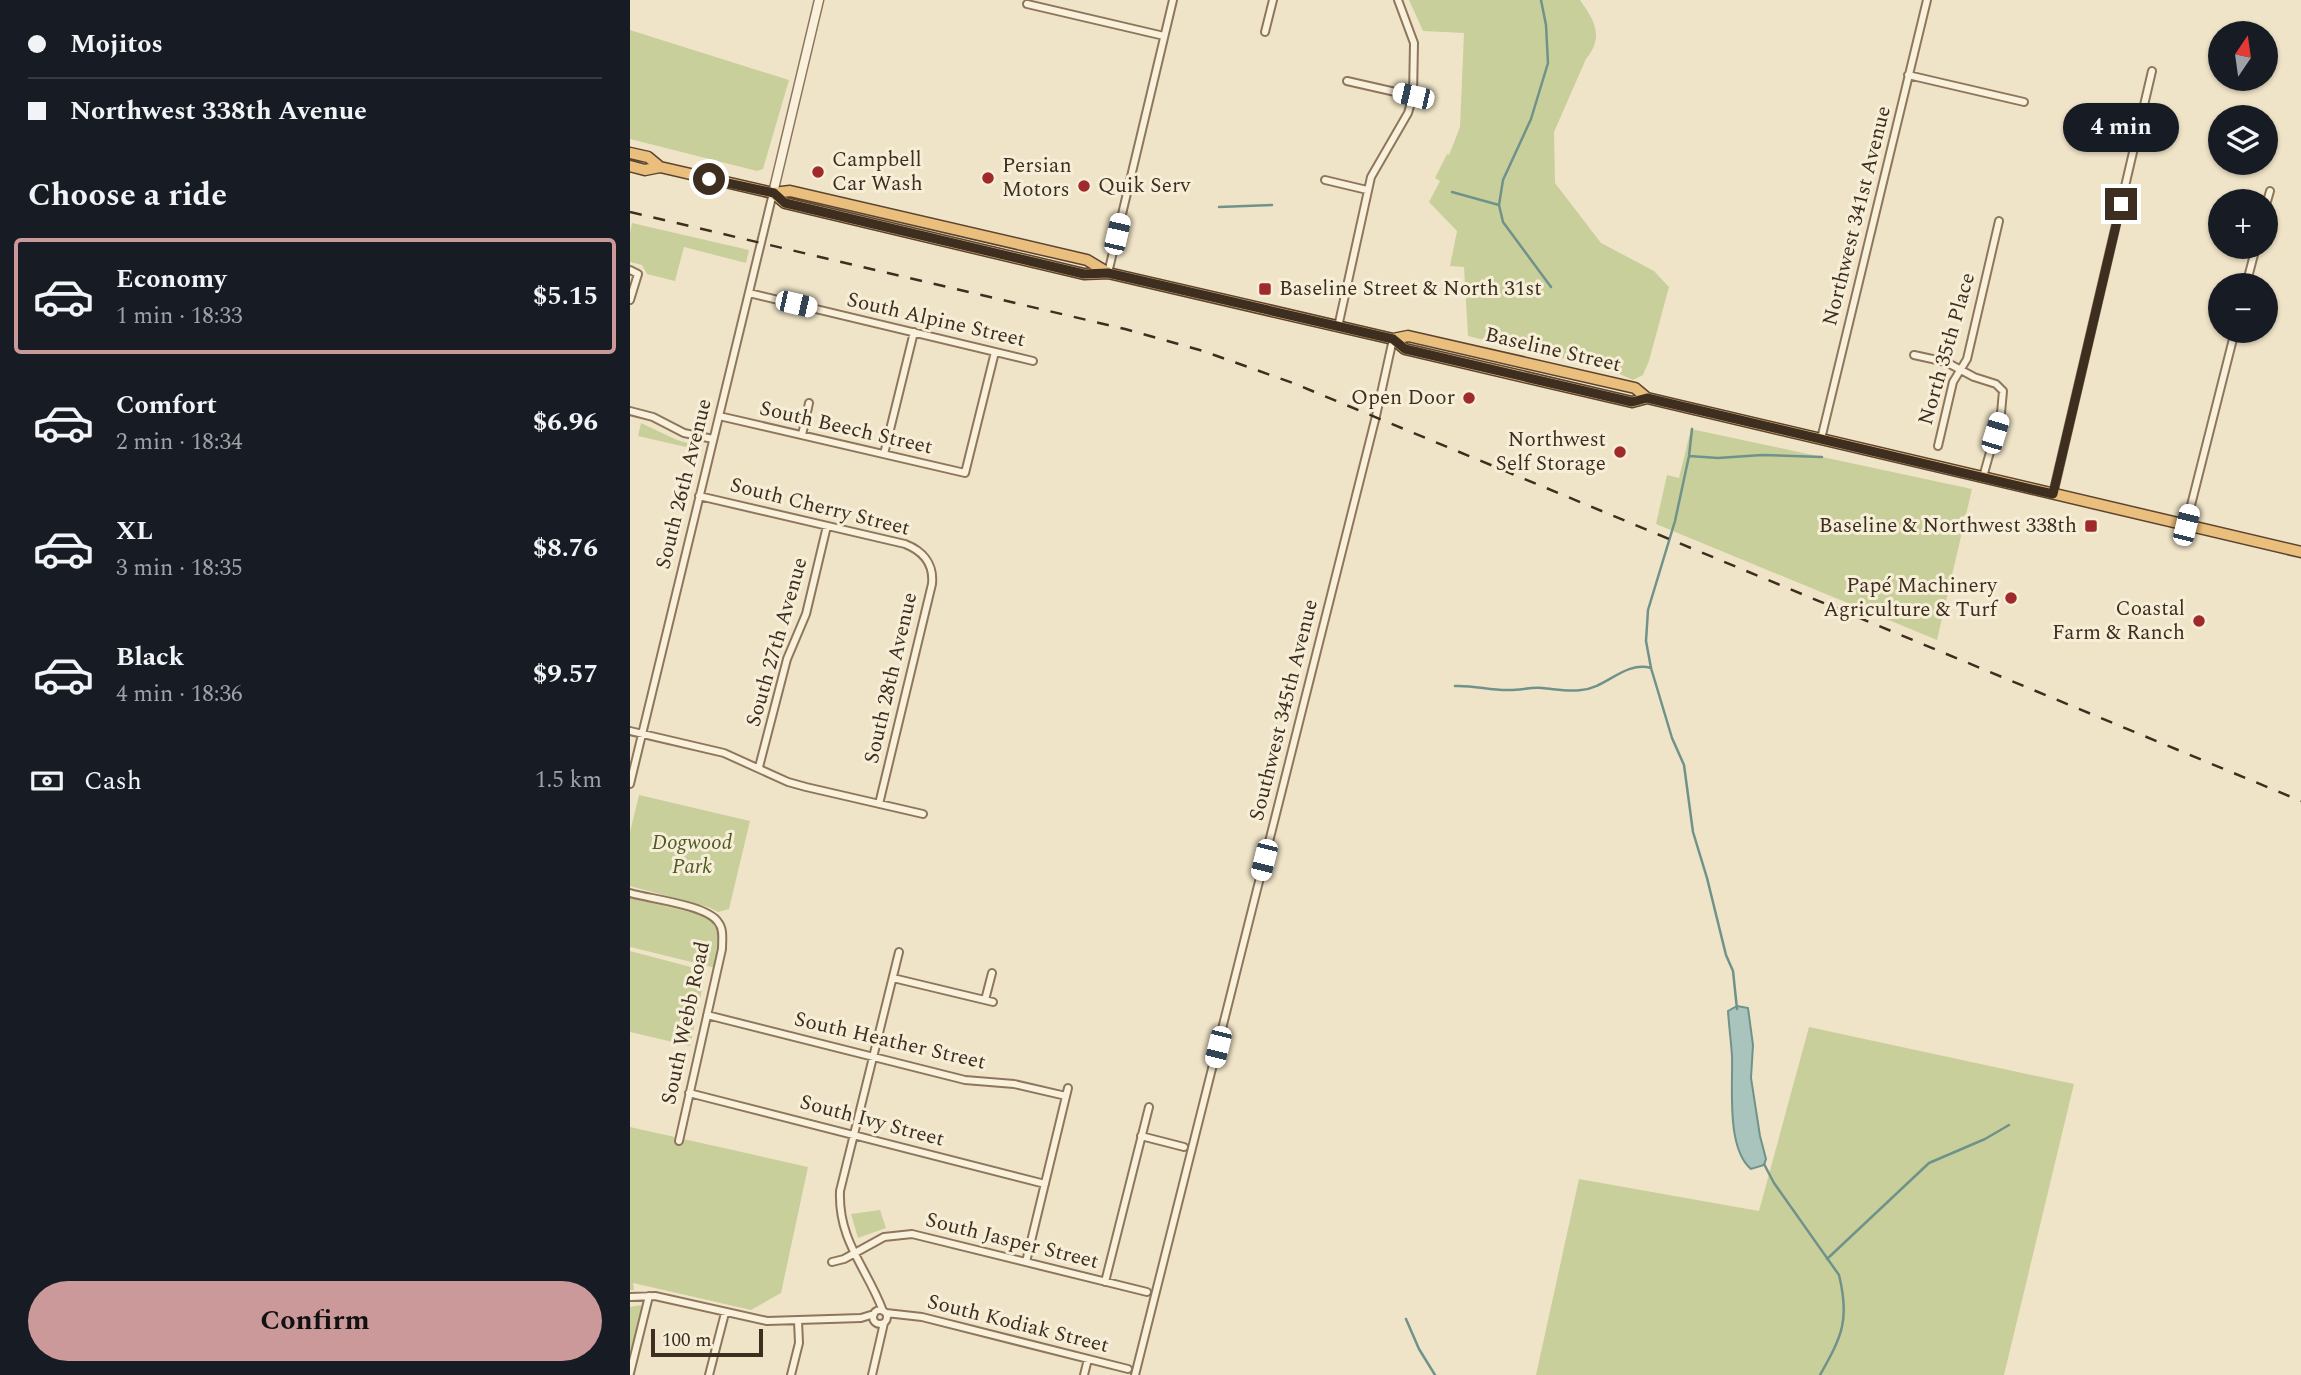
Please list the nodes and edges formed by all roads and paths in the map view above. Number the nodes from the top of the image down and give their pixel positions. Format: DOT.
graph roads {
  1 [pos="819,0"];
  2 [pos="1173,0"];
  3 [pos="1273,0"];
  4 [pos="1398,0"];
  5 [pos="1927,0"];
  6 [pos="1027,4"];
  7 [pos="1265,32"];
  8 [pos="1164,36"];
  9 [pos="2152,71"];
  10 [pos="1909,75"];
  11 [pos="1347,81"];
  12 [pos="1413,96"];
  13 [pos="2024,102"];
  14 [pos="630,153"];
  15 [pos="630,166"];
  16 [pos="660,167"];
  17 [pos="1325,180"];
  18 [pos="1367,190"];
  19 [pos="774,193"];
  20 [pos="1999,221"];
  21 [pos="630,270"];
  22 [pos="1108,273"];
  23 [pos="749,293"];
  24 [pos="630,300"];
  25 [pos="1338,327"];
  26 [pos="914,332"];
  27 [pos="1393,339"];
  28 [pos="2232,343"];
  29 [pos="995,352"];
  30 [pos="1914,355"];
  31 [pos="1033,361"];
  32 [pos="1961,371"];
  33 [pos="809,402"];
  34 [pos="630,411"];
  35 [pos="719,415"];
  36 [pos="802,435"];
  37 [pos="713,439"];
  38 [pos="1821,439"];
  39 [pos="1938,446"];
  40 [pos="884,454"];
  41 [pos="1983,477"];
  42 [pos="2053,494"];
  43 [pos="699,496"];
  44 [pos="2186,525"];
  45 [pos="827,526"];
  46 [pos="2301,552"];
  47 [pos="928,561"];
  48 [pos="630,731"];
  49 [pos="643,734"];
  50 [pos="759,767"];
  51 [pos="630,784"];
  52 [pos="879,804"];
  53 [pos="923,814"];
  54 [pos="630,893"];
  55 [pos="899,952"];
  56 [pos="992,973"];
  57 [pos="893,978"];
  58 [pos="985,1000"];
  59 [pos="993,1002"];
  60 [pos="707,1015"];
  61 [pos="872,1056"];
  62 [pos="1068,1088"];
  63 [pos="689,1093"];
  64 [pos="1066,1096"];
  65 [pos="1149,1107"];
  66 [pos="853,1136"];
  67 [pos="1141,1136"];
  68 [pos="679,1141"];
  69 [pos="1184,1147"];
  70 [pos="1045,1184"];
  71 [pos="853,1253"];
  72 [pos="832,1262"];
  73 [pos="1026,1262"];
  74 [pos="1105,1282"];
  75 [pos="1147,1292"];
  76 [pos="649,1296"];
  77 [pos="630,1297"];
  78 [pos="877,1299"];
  79 [pos="885,1312"];
  80 [pos="725,1313"];
  81 [pos="899,1316"];
  82 [pos="878,1319"];
  83 [pos="798,1321"];
  84 [pos="1088,1359"];
  85 [pos="1128,1369"];
  86 [pos="630,1373"];
  87 [pos="709,1375"];
  88 [pos="791,1375"];
  89 [pos="872,1375"];
  90 [pos="1084,1375"];
  91 [pos="1135,1375"];
  1 -- 19 [label="street"];
  2 -- 8 [label="street"];
  3 -- 7 [label="street"];
  4 -- 12 [label="street"];
  5 -- 10 [label="street, Northwest 341st Avenue"];
  6 -- 8 [label="street"];
  8 -- 22 [label="street"];
  9 -- 42 [label="street"];
  10 -- 13 [label="street"];
  10 -- 38 [label="street, Northwest 341st Avenue"];
  11 -- 12 [label="street"];
  12 -- 18 [label="street"];
  14 -- 16 [label="highway, Baseline Street"];
  15 -- 16 [label="highway, Baseline Street"];
  16 -- 19 [label="highway, Baseline Street"];
  17 -- 18 [label="street"];
  18 -- 25 [label="street"];
  19 -- 22 [label="highway, Baseline Street"];
  19 -- 23 [label="street, South 26th Avenue"];
  20 -- 32 [label="street, North 35th Place"];
  21 -- 24 [label="street"];
  22 -- 25 [label="highway, Baseline Street"];
  23 -- 26 [label="street, South Alpine Street"];
  23 -- 35 [label="street, South 26th Avenue"];
  25 -- 27 [label="highway, Baseline Street"];
  26 -- 29 [label="street, South Alpine Street"];
  26 -- 40 [label="street"];
  27 -- 38 [label="highway, Baseline Street"];
  27 -- 91 [label="street, Southwest 345th Avenue"];
  28 -- 44 [label="street"];
  29 -- 31 [label="street, South Alpine Street"];
  29 -- 40 [label="street, South Beech Street"];
  30 -- 32 [label="street"];
  32 -- 39 [label="street, North 35th Place"];
  32 -- 41 [label="street"];
  33 -- 36 [label="street"];
  34 -- 37 [label="street"];
  35 -- 36 [label="street, South Beech Street"];
  35 -- 37 [label="street, South 26th Avenue"];
  36 -- 40 [label="street, South Beech Street"];
  37 -- 43 [label="street, South 26th Avenue"];
  38 -- 41 [label="highway, Baseline Street"];
  41 -- 42 [label="highway, Baseline Street"];
  42 -- 44 [label="highway, Baseline Street"];
  43 -- 45 [label="street, South Cherry Street"];
  43 -- 49 [label="street, South 26th Avenue"];
  44 -- 46 [label="highway, Baseline Street"];
  45 -- 47 [label="street, South Cherry Street"];
  45 -- 50 [label="street, South 27th Avenue"];
  47 -- 52 [label="street, South 28th Avenue"];
  48 -- 49 [label="street"];
  49 -- 50 [label="street"];
  49 -- 51 [label="street, South 26th Avenue"];
  50 -- 52 [label="street"];
  52 -- 53 [label="street"];
  54 -- 60 [label="street, South Webb Road"];
  55 -- 57 [label="street"];
  56 -- 58 [label="street"];
  57 -- 58 [label="street"];
  57 -- 61 [label="street"];
  58 -- 59 [label="street"];
  60 -- 61 [label="street, South Heather Street"];
  60 -- 63 [label="street, South Webb Road"];
  61 -- 64 [label="street, South Heather Street"];
  61 -- 66 [label="street"];
  62 -- 64 [label="street"];
  63 -- 66 [label="street, South Ivy Street"];
  63 -- 68 [label="street, South Webb Road"];
  64 -- 70 [label="street"];
  65 -- 67 [label="street"];
  66 -- 70 [label="street, South Ivy Street"];
  66 -- 71 [label="street"];
  67 -- 69 [label="street"];
  67 -- 74 [label="street"];
  70 -- 73 [label="street"];
  71 -- 72 [label="street, South Jasper Street"];
  71 -- 73 [label="street, South Jasper Street"];
  71 -- 78 [label="street"];
  73 -- 74 [label="street, South Jasper Street"];
  74 -- 75 [label="street, South Jasper Street"];
  76 -- 77 [label="street"];
  76 -- 80 [label="street"];
  76 -- 86 [label="street"];
  78 -- 79 [label="street"];
  78 -- 82 [label="street"];
  79 -- 81 [label="street, South Kodiak Street"];
  79 -- 82 [label="street"];
  79 -- 82 [label="street"];
  80 -- 83 [label="street"];
  80 -- 87 [label="street"];
  81 -- 82 [label="street, South Kodiak Street"];
  81 -- 84 [label="street, South Kodiak Street"];
  82 -- 83 [label="street"];
  82 -- 89 [label="street"];
  83 -- 88 [label="street"];
  84 -- 85 [label="street, South Kodiak Street"];
  84 -- 90 [label="street"];
}
